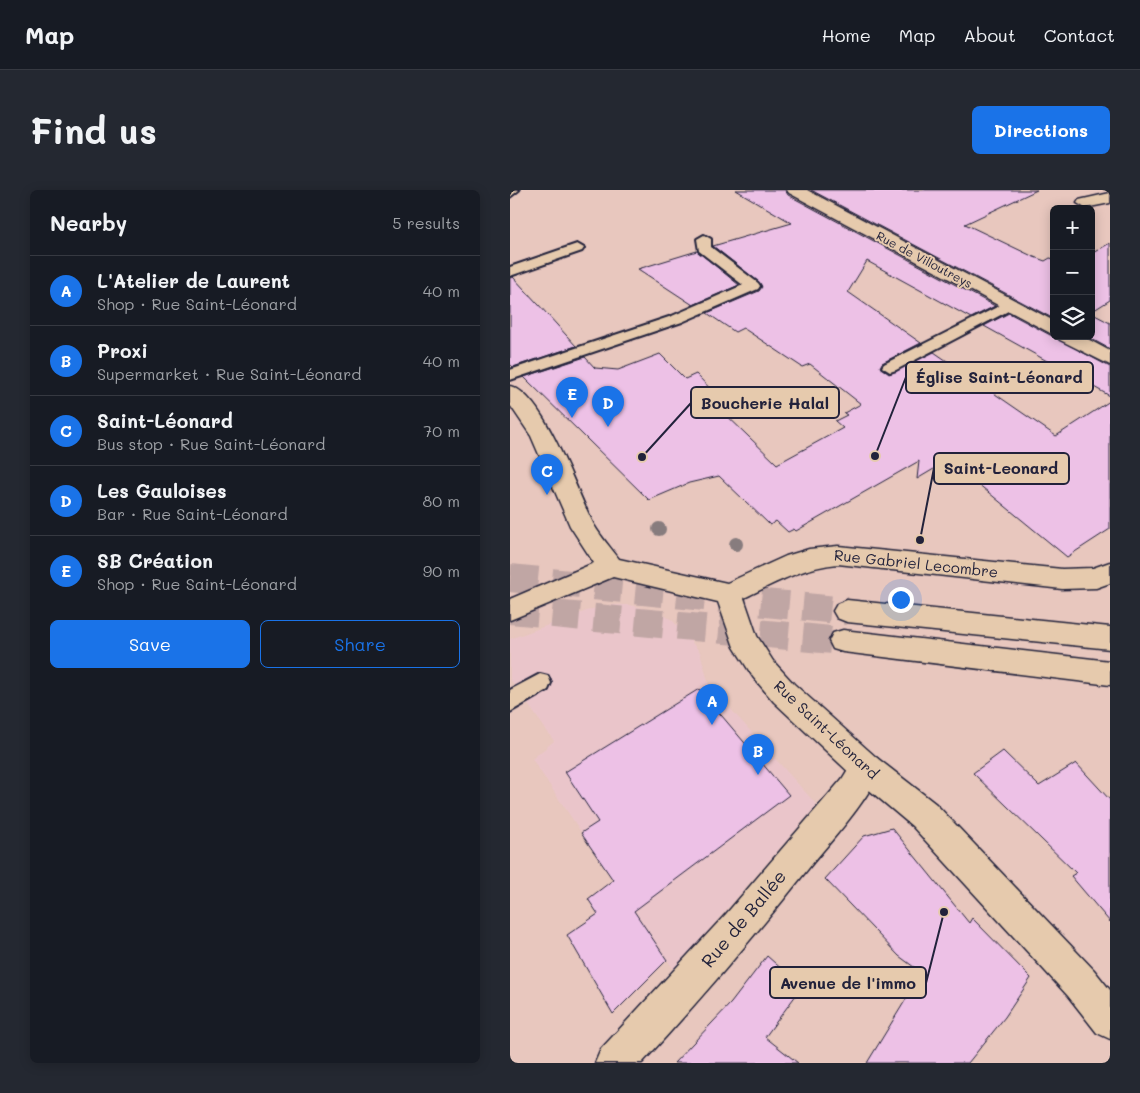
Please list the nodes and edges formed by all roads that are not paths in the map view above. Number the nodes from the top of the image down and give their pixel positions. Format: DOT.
graph roads {
  1 [pos="513,190"];
  2 [pos="794,190"];
  3 [pos="510,193"];
  4 [pos="1110,198"];
  5 [pos="1085,203"];
  6 [pos="704,238"];
  7 [pos="577,248"];
  8 [pos="510,272"];
  9 [pos="1009,305"];
  10 [pos="1050,327"];
  11 [pos="1074,340"];
  12 [pos="1110,359"];
  13 [pos="890,367"];
  14 [pos="510,375"];
  15 [pos="510,392"];
  16 [pos="611,567"];
  17 [pos="1110,572"];
  18 [pos="730,594"];
  19 [pos="510,610"];
  20 [pos="847,610"];
  21 [pos="1110,638"];
  22 [pos="843,641"];
  23 [pos="1110,673"];
  24 [pos="540,684"];
  25 [pos="510,702"];
  26 [pos="866,768"];
  27 [pos="1110,1020"];
  28 [pos="614,1063"];
  1 -- 3 [label="lane"];
  2 -- 9 [label="main road, Rue de Villoutreys"];
  4 -- 5 [label="main road"];
  6 -- 14 [label="lane"];
  7 -- 8 [label="lane"];
  9 -- 10 [label="main road, Rue de Villoutreys"];
  9 -- 13 [label="lane"];
  11 -- 12 [label="main road"];
  15 -- 16 [label="main road"];
  16 -- 18 [label="main road"];
  16 -- 19 [label="main road"];
  17 -- 18 [label="main road, Rue Gabriel Lecombre"];
  18 -- 26 [label="main road, Rue Saint-Léonard"];
  20 -- 21 [label="main road"];
  22 -- 23 [label="main road"];
  24 -- 25 [label="lane"];
  26 -- 27 [label="main road, Rue Saint-Léonard"];
  26 -- 28 [label="main road, Rue de Ballée"];
}
